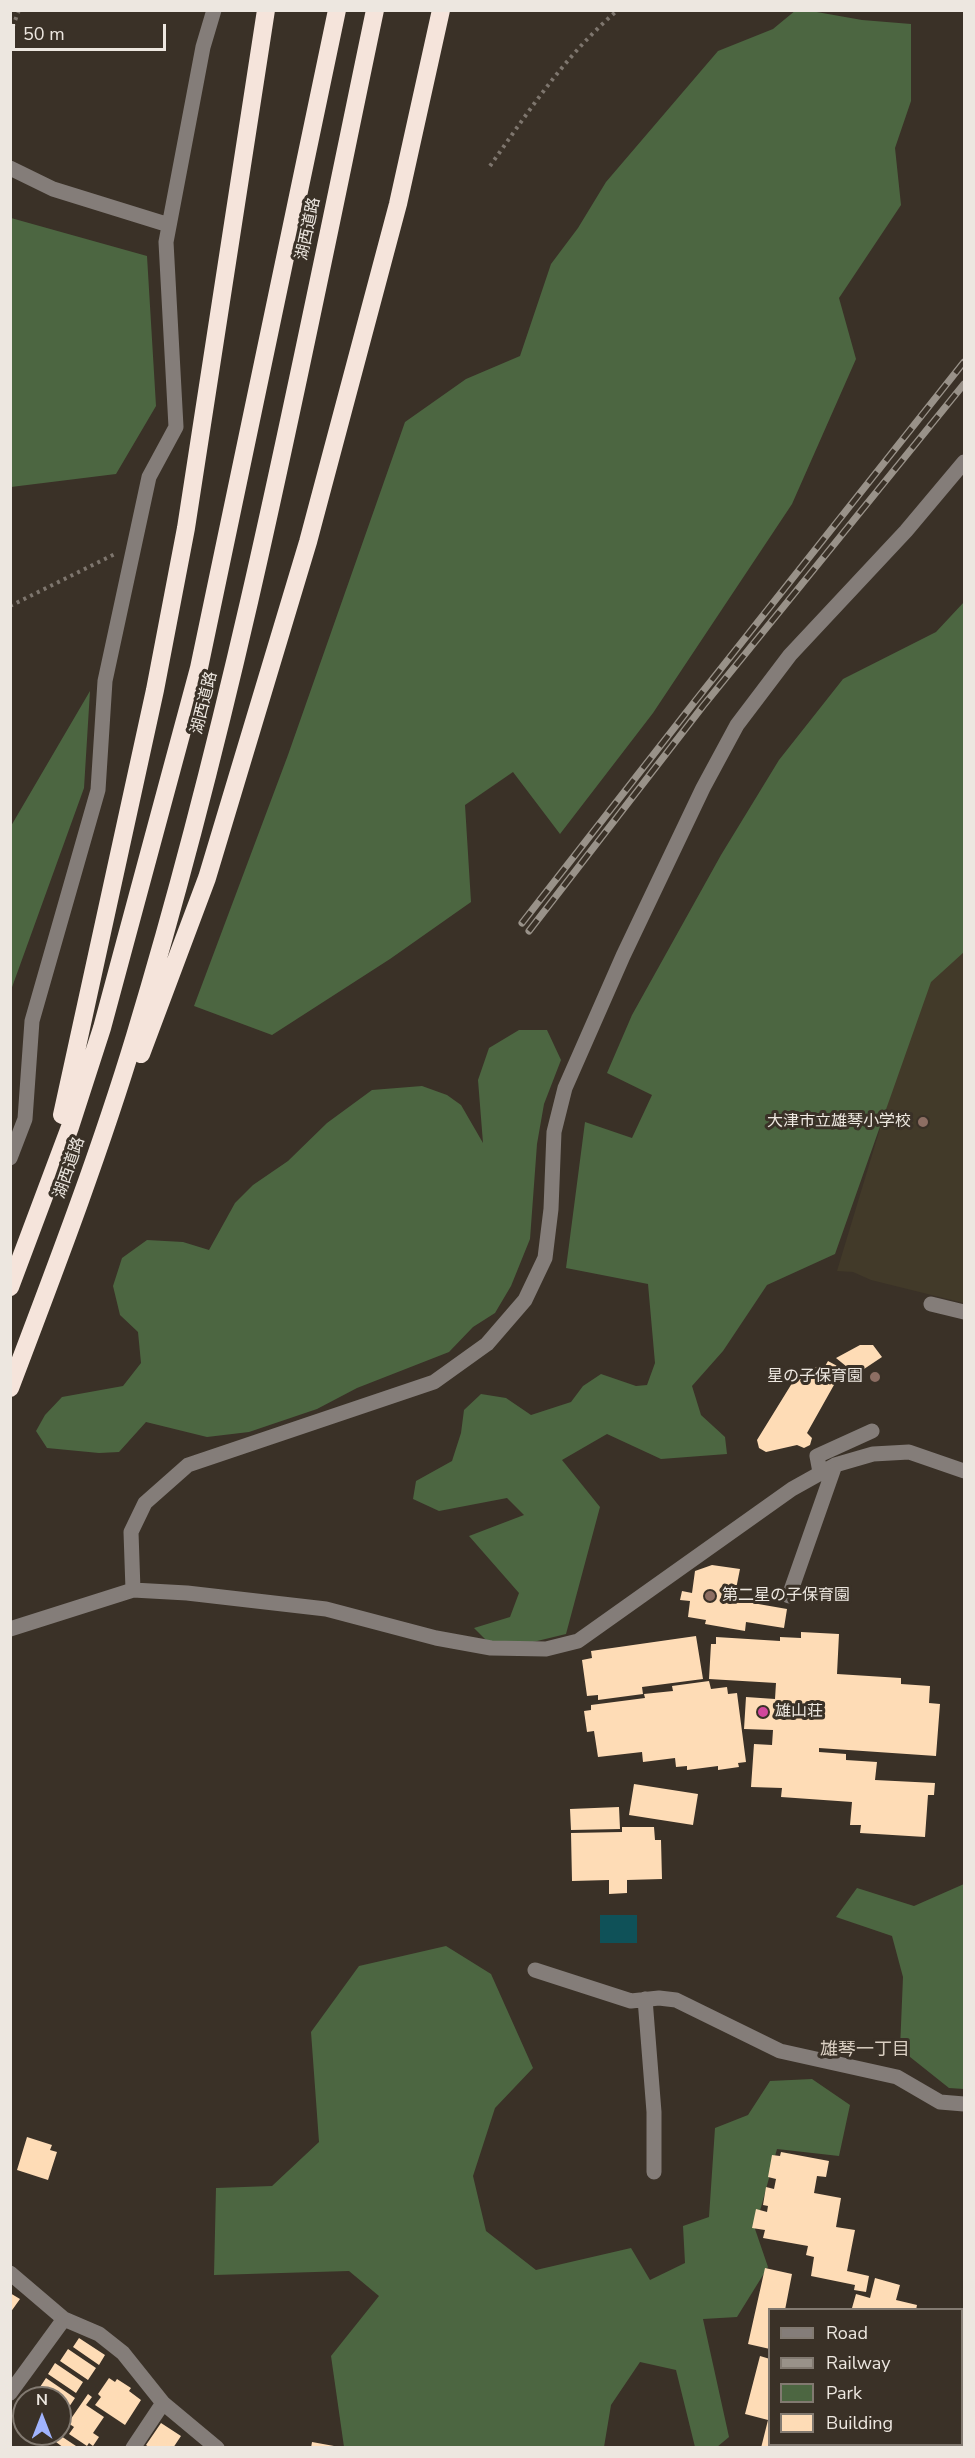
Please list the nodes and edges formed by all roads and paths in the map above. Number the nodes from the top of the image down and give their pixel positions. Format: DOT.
graph roads {
  1 [pos="19,10"];
  2 [pos="214,10"];
  3 [pos="266,10"];
  4 [pos="338,10"];
  5 [pos="375,10"];
  6 [pos="441,10"];
  7 [pos="618,10"];
  8 [pos="10,34"];
  9 [pos="490,166"];
  10 [pos="10,168"];
  11 [pos="169,225"];
  12 [pos="964,462"];
  13 [pos="135,544"];
  14 [pos="10,606"];
  15 [pos="10,1158"];
  16 [pos="89,1176"];
  17 [pos="31,1233"];
  18 [pos="10,1287"];
  19 [pos="931,1304"];
  20 [pos="964,1312"];
  21 [pos="10,1388"];
  22 [pos="872,1431"];
  23 [pos="835,1465"];
  24 [pos="964,1471"];
  25 [pos="820,1472"];
  26 [pos="133,1590"];
  27 [pos="789,1596"];
  28 [pos="10,1629"];
  29 [pos="535,1970"];
  30 [pos="645,2000"];
  31 [pos="964,2104"];
  32 [pos="654,2172"];
  33 [pos="10,2274"];
  34 [pos="64,2319"];
  35 [pos="10,2393"];
  36 [pos="163,2403"];
  37 [pos="133,2448"];
  38 [pos="218,2448"];
  1 -- 8 [label="path"];
  2 -- 11 [label="street"];
  3 -- 17 [label="highway"];
  4 -- 17 [label="highway, 湖西道路"];
  5 -- 16 [label="highway, 湖西道路"];
  6 -- 16 [label="highway"];
  7 -- 9 [label="path"];
  10 -- 11 [label="street"];
  11 -- 13 [label="street"];
  12 -- 26 [label="street"];
  13 -- 14 [label="path"];
  13 -- 15 [label="street"];
  16 -- 21 [label="highway, 湖西道路"];
  17 -- 18 [label="highway, 湖西道路"];
  19 -- 20 [label="street"];
  22 -- 25 [label="street"];
  23 -- 24 [label="street"];
  23 -- 25 [label="street"];
  23 -- 27 [label="street"];
  25 -- 26 [label="street"];
  26 -- 28 [label="street"];
  29 -- 30 [label="street"];
  30 -- 31 [label="street"];
  30 -- 32 [label="street"];
  33 -- 34 [label="street"];
  34 -- 35 [label="street"];
  34 -- 36 [label="street"];
  36 -- 37 [label="street"];
  36 -- 38 [label="street"];
}
